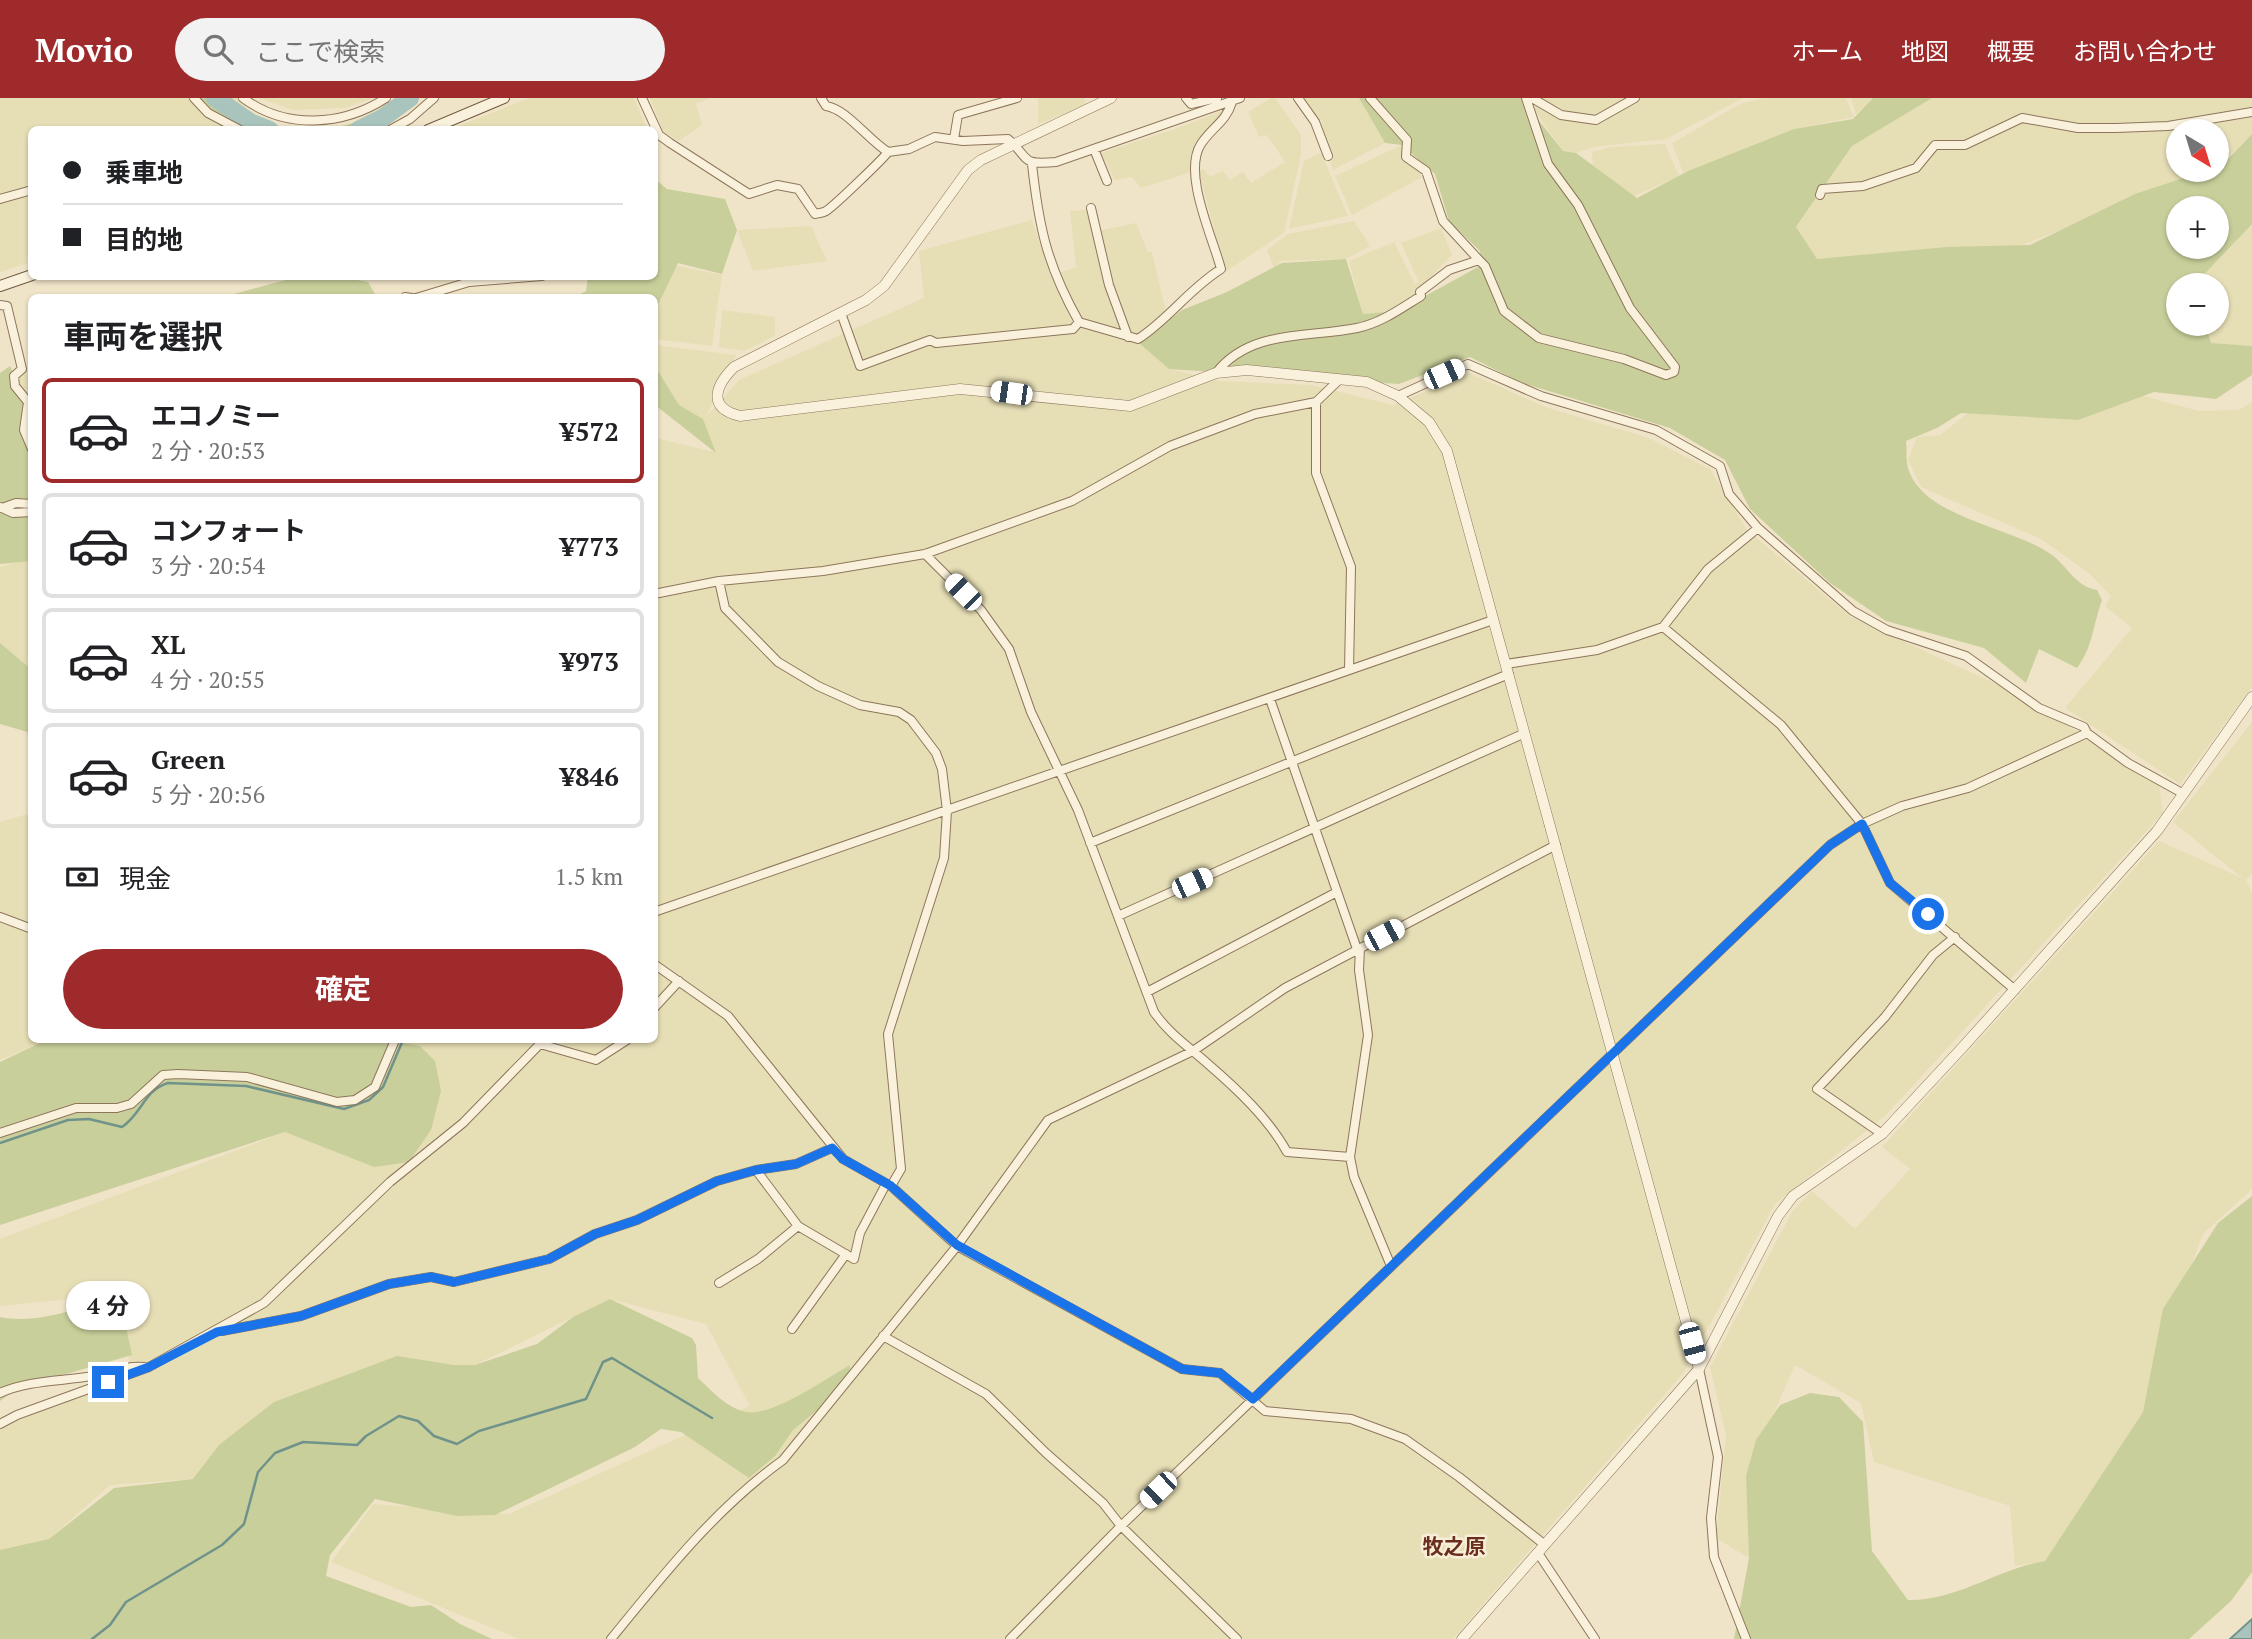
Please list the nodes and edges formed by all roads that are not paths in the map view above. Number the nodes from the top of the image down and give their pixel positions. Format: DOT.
graph roads {
  1 [pos="194,98"];
  2 [pos="243,98"];
  3 [pos="386,98"];
  4 [pos="434,98"];
  5 [pos="504,98"];
  6 [pos="642,98"];
  7 [pos="821,98"];
  8 [pos="1017,98"];
  9 [pos="1111,98"];
  10 [pos="1186,98"];
  11 [pos="1217,98"];
  12 [pos="1298,98"];
  13 [pos="1370,98"];
  14 [pos="1526,98"];
  15 [pos="1532,98"];
  16 [pos="1544,98"];
  17 [pos="1635,98"];
  18 [pos="1233,99"];
  19 [pos="1097,101"];
  20 [pos="1551,111"];
  21 [pos="2252,112"];
  22 [pos="232,126"];
  23 [pos="397,126"];
  24 [pos="438,126"];
  25 [pos="653,126"];
  26 [pos="658,138"];
  27 [pos="954,139"];
  28 [pos="1013,144"];
  29 [pos="1094,149"];
  30 [pos="888,152"];
  31 [pos="1328,156"];
  32 [pos="1032,164"];
  33 [pos="1107,181"];
  34 [pos="28,191"];
  35 [pos="1820,195"];
  36 [pos="0,199"];
  37 [pos="1091,208"];
  38 [pos="1479,260"];
  39 [pos="28,276"];
  40 [pos="493,280"];
  41 [pos="0,286"];
  42 [pos="428,294"];
  43 [pos="0,305"];
  44 [pos="841,313"];
  45 [pos="1079,322"];
  46 [pos="1128,337"];
  47 [pos="1216,373"];
  48 [pos="1340,379"];
  49 [pos="1398,396"];
  50 [pos="28,401"];
  51 [pos="28,401"];
  52 [pos="1316,402"];
  53 [pos="28,440"];
  54 [pos="28,504"];
  55 [pos="1,508"];
  56 [pos="28,512"];
  57 [pos="1758,528"];
  58 [pos="925,554"];
  59 [pos="719,581"];
  60 [pos="658,593"];
  61 [pos="1493,620"];
  62 [pos="1663,627"];
  63 [pos="1508,669"];
  64 [pos="1349,670"];
  65 [pos="2252,697"];
  66 [pos="1270,699"];
  67 [pos="1525,733"];
  68 [pos="2087,733"];
  69 [pos="1292,762"];
  70 [pos="1059,773"];
  71 [pos="2182,793"];
  72 [pos="947,811"];
  73 [pos="1862,824"];
  74 [pos="1315,828"];
  75 [pos="1090,843"];
  76 [pos="1556,845"];
  77 [pos="1337,892"];
  78 [pos="658,911"];
  79 [pos="1118,916"];
  80 [pos="0,917"];
  81 [pos="28,928"];
  82 [pos="1955,937"];
  83 [pos="1359,948"];
  84 [pos="658,967"];
  85 [pos="679,981"];
  86 [pos="2015,990"];
  87 [pos="1147,992"];
  88 [pos="658,1004"];
  89 [pos="394,1043"];
  90 [pos="622,1043"];
  91 [pos="1194,1051"];
  92 [pos="1613,1052"];
  93 [pos="0,1133"];
  94 [pos="1882,1134"];
  95 [pos="832,1148"];
  96 [pos="1350,1157"];
  97 [pos="756,1170"];
  98 [pos="889,1185"];
  99 [pos="798,1226"];
  100 [pos="957,1245"];
  101 [pos="846,1254"];
  102 [pos="1391,1266"];
  103 [pos="719,1283"];
  104 [pos="792,1329"];
  105 [pos="217,1332"];
  106 [pos="884,1336"];
  107 [pos="149,1367"];
  108 [pos="1699,1369"];
  109 [pos="0,1393"];
  110 [pos="1253,1399"];
  111 [pos="0,1424"];
  112 [pos="1121,1526"];
  113 [pos="1541,1549"];
  114 [pos="611,1639"];
  115 [pos="1010,1639"];
  116 [pos="1237,1639"];
  117 [pos="1462,1639"];
  118 [pos="1595,1639"];
  119 [pos="1746,1639"];
  1 -- 22 [label="street"];
  2 -- 3 [label="street"];
  4 -- 23 [label="street"];
  5 -- 24 [label="main road"];
  6 -- 25 [label="street"];
  7 -- 30 [label="street"];
  8 -- 27 [label="street"];
  9 -- 19 [label="street"];
  10 -- 11 [label="street"];
  12 -- 31 [label="street"];
  13 -- 38 [label="street"];
  14 -- 38 [label="street"];
  15 -- 20 [label="street"];
  16 -- 20 [label="street"];
  17 -- 20 [label="street"];
  18 -- 29 [label="street"];
  18 -- 46 [label="street"];
  19 -- 28 [label="street"];
  21 -- 35 [label="street"];
  26 -- 30 [label="street"];
  27 -- 28 [label="street"];
  27 -- 30 [label="street"];
  28 -- 32 [label="street"];
  28 -- 44 [label="street"];
  29 -- 32 [label="street"];
  29 -- 33 [label="street"];
  32 -- 45 [label="street"];
  34 -- 36 [label="street"];
  37 -- 46 [label="street"];
  38 -- 47 [label="street"];
  39 -- 41 [label="main road"];
  40 -- 42 [label="street"];
  43 -- 50 [label="street"];
  44 -- 45 [label="street"];
  44 -- 47 [label="street"];
  45 -- 46 [label="street"];
  47 -- 48 [label="street"];
  48 -- 49 [label="street"];
  48 -- 52 [label="street"];
  49 -- 57 [label="street"];
  49 -- 61 [label="street"];
  51 -- 53 [label="street"];
  52 -- 58 [label="street"];
  52 -- 64 [label="street"];
  54 -- 55 [label="street"];
  55 -- 56 [label="street"];
  57 -- 62 [label="street"];
  57 -- 68 [label="street"];
  58 -- 59 [label="street"];
  58 -- 70 [label="street"];
  59 -- 60 [label="street"];
  59 -- 72 [label="street"];
  61 -- 63 [label="street"];
  61 -- 64 [label="street"];
  62 -- 63 [label="street"];
  62 -- 73 [label="street"];
  63 -- 67 [label="street"];
  63 -- 69 [label="street"];
  64 -- 66 [label="street"];
  65 -- 71 [label="street"];
  66 -- 69 [label="street"];
  66 -- 70 [label="street"];
  67 -- 74 [label="street"];
  67 -- 76 [label="street"];
  68 -- 71 [label="street"];
  68 -- 73 [label="street"];
  69 -- 74 [label="street"];
  69 -- 75 [label="street"];
  70 -- 72 [label="street"];
  70 -- 75 [label="street"];
  71 -- 86 [label="street"];
  72 -- 78 [label="street"];
  72 -- 98 [label="street"];
  73 -- 82 [label="street"];
  73 -- 92 [label="street"];
  74 -- 77 [label="street"];
  74 -- 79 [label="street"];
  75 -- 79 [label="street"];
  76 -- 83 [label="street"];
  76 -- 92 [label="street"];
  77 -- 83 [label="street"];
  77 -- 87 [label="street"];
  79 -- 87 [label="street"];
  80 -- 81 [label="street"];
  82 -- 86 [label="street"];
  82 -- 94 [label="street"];
  83 -- 91 [label="street"];
  83 -- 96 [label="street"];
  84 -- 85 [label="street"];
  85 -- 88 [label="street"];
  85 -- 95 [label="street"];
  86 -- 94 [label="street"];
  87 -- 91 [label="street"];
  89 -- 93 [label="street"];
  90 -- 105 [label="street"];
  91 -- 96 [label="street"];
  91 -- 100 [label="street"];
  92 -- 102 [label="street"];
  92 -- 108 [label="street"];
  94 -- 108 [label="street"];
  95 -- 97 [label="street"];
  95 -- 98 [label="street"];
  96 -- 102 [label="street"];
  97 -- 99 [label="street"];
  97 -- 105 [label="street"];
  98 -- 100 [label="street"];
  98 -- 101 [label="street"];
  99 -- 101 [label="street"];
  99 -- 103 [label="street"];
  100 -- 106 [label="street"];
  100 -- 110 [label="street"];
  101 -- 104 [label="street"];
  102 -- 110 [label="street"];
  105 -- 107 [label="street"];
  106 -- 112 [label="street"];
  106 -- 114 [label="street"];
  107 -- 109 [label="street"];
  107 -- 111 [label="street"];
  108 -- 113 [label="street"];
  108 -- 119 [label="street"];
  110 -- 112 [label="street"];
  110 -- 113 [label="street"];
  112 -- 115 [label="street"];
  112 -- 116 [label="street"];
  113 -- 117 [label="street"];
  113 -- 118 [label="street"];
}
